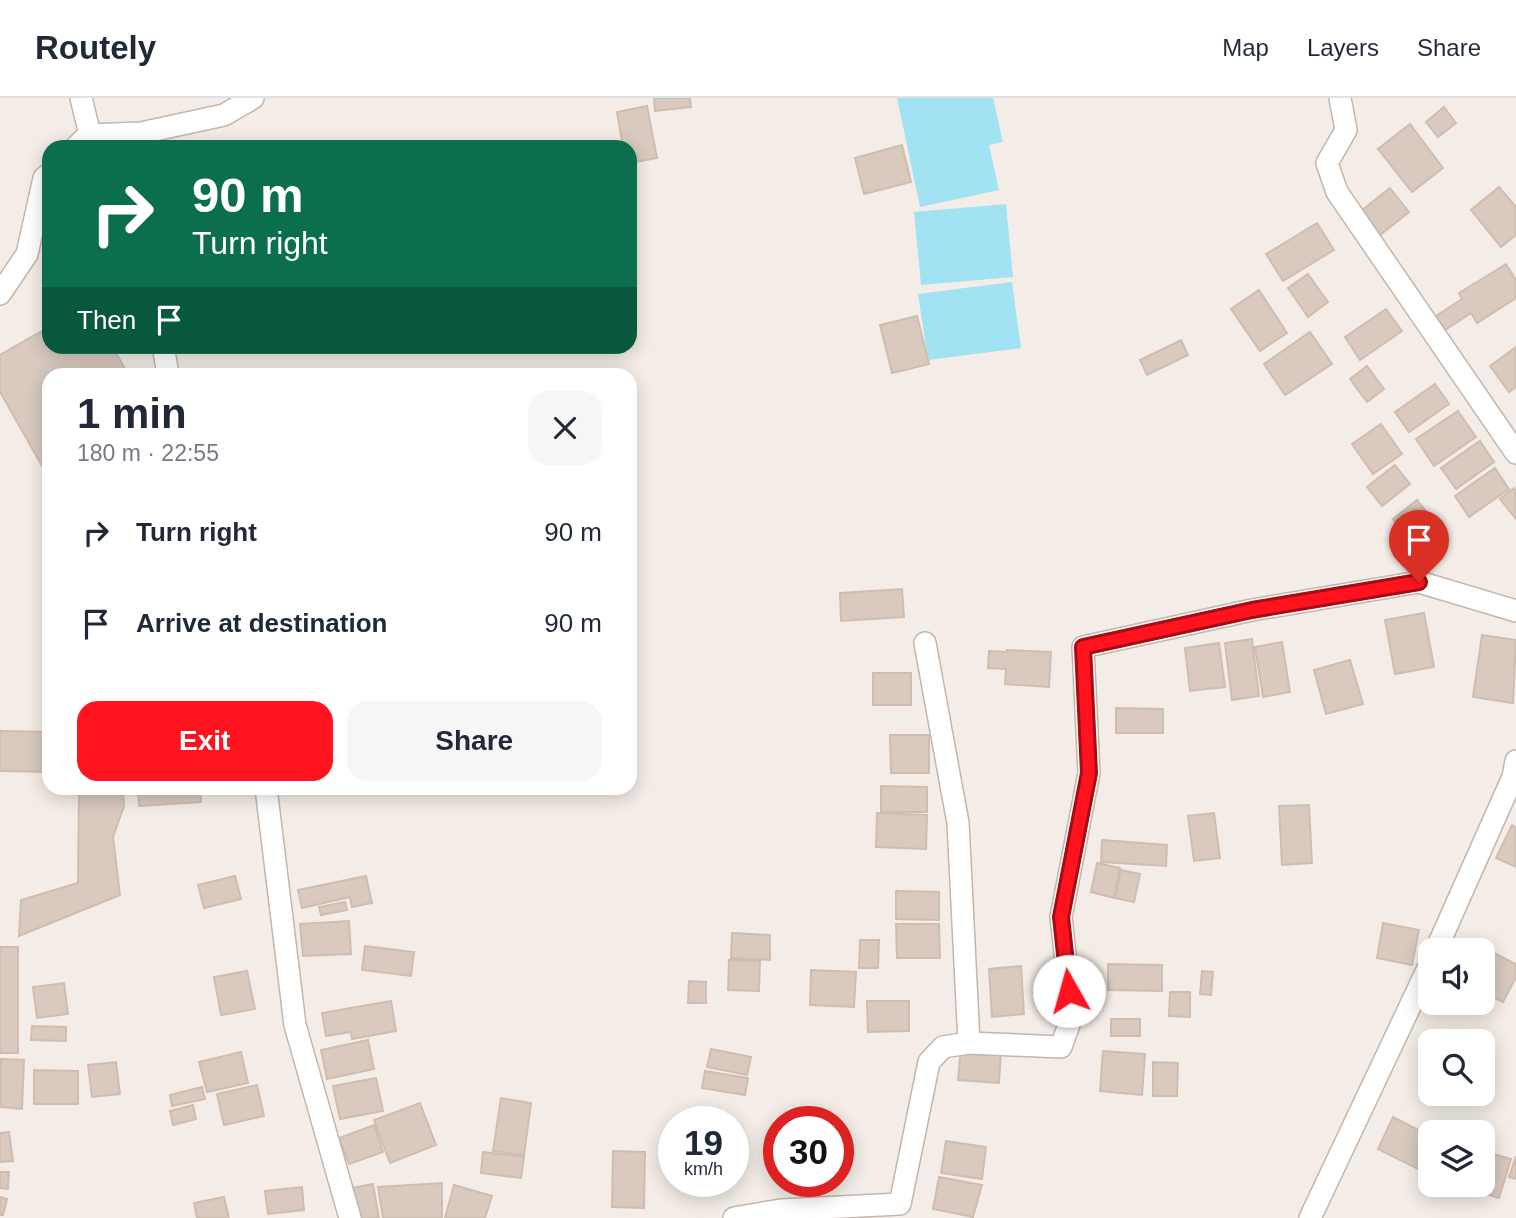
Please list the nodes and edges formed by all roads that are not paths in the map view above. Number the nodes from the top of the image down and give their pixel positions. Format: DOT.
graph roads {
  1 [pos="81,98"];
  2 [pos="253,98"];
  3 [pos="1340,98"];
  4 [pos="85,140"];
  5 [pos="102,140"];
  6 [pos="42,187"];
  7 [pos="0,294"];
  8 [pos="1516,453"];
  9 [pos="1516,611"];
  10 [pos="925,643"];
  11 [pos="1516,761"];
  12 [pos="267,795"];
  13 [pos="1441,938"];
  14 [pos="1418,989"];
  15 [pos="969,1043"];
  16 [pos="350,1218"];
  17 [pos="734,1218"];
  18 [pos="1310,1218"];
  1 -- 4 [label="street"];
  2 -- 5 [label="street"];
  3 -- 8 [label="street"];
  6 -- 7 [label="street"];
  9 -- 15 [label="street"];
  10 -- 15 [label="street"];
  11 -- 13 [label="street"];
  12 -- 16 [label="street"];
  14 -- 18 [label="street"];
  15 -- 17 [label="street"];
}
